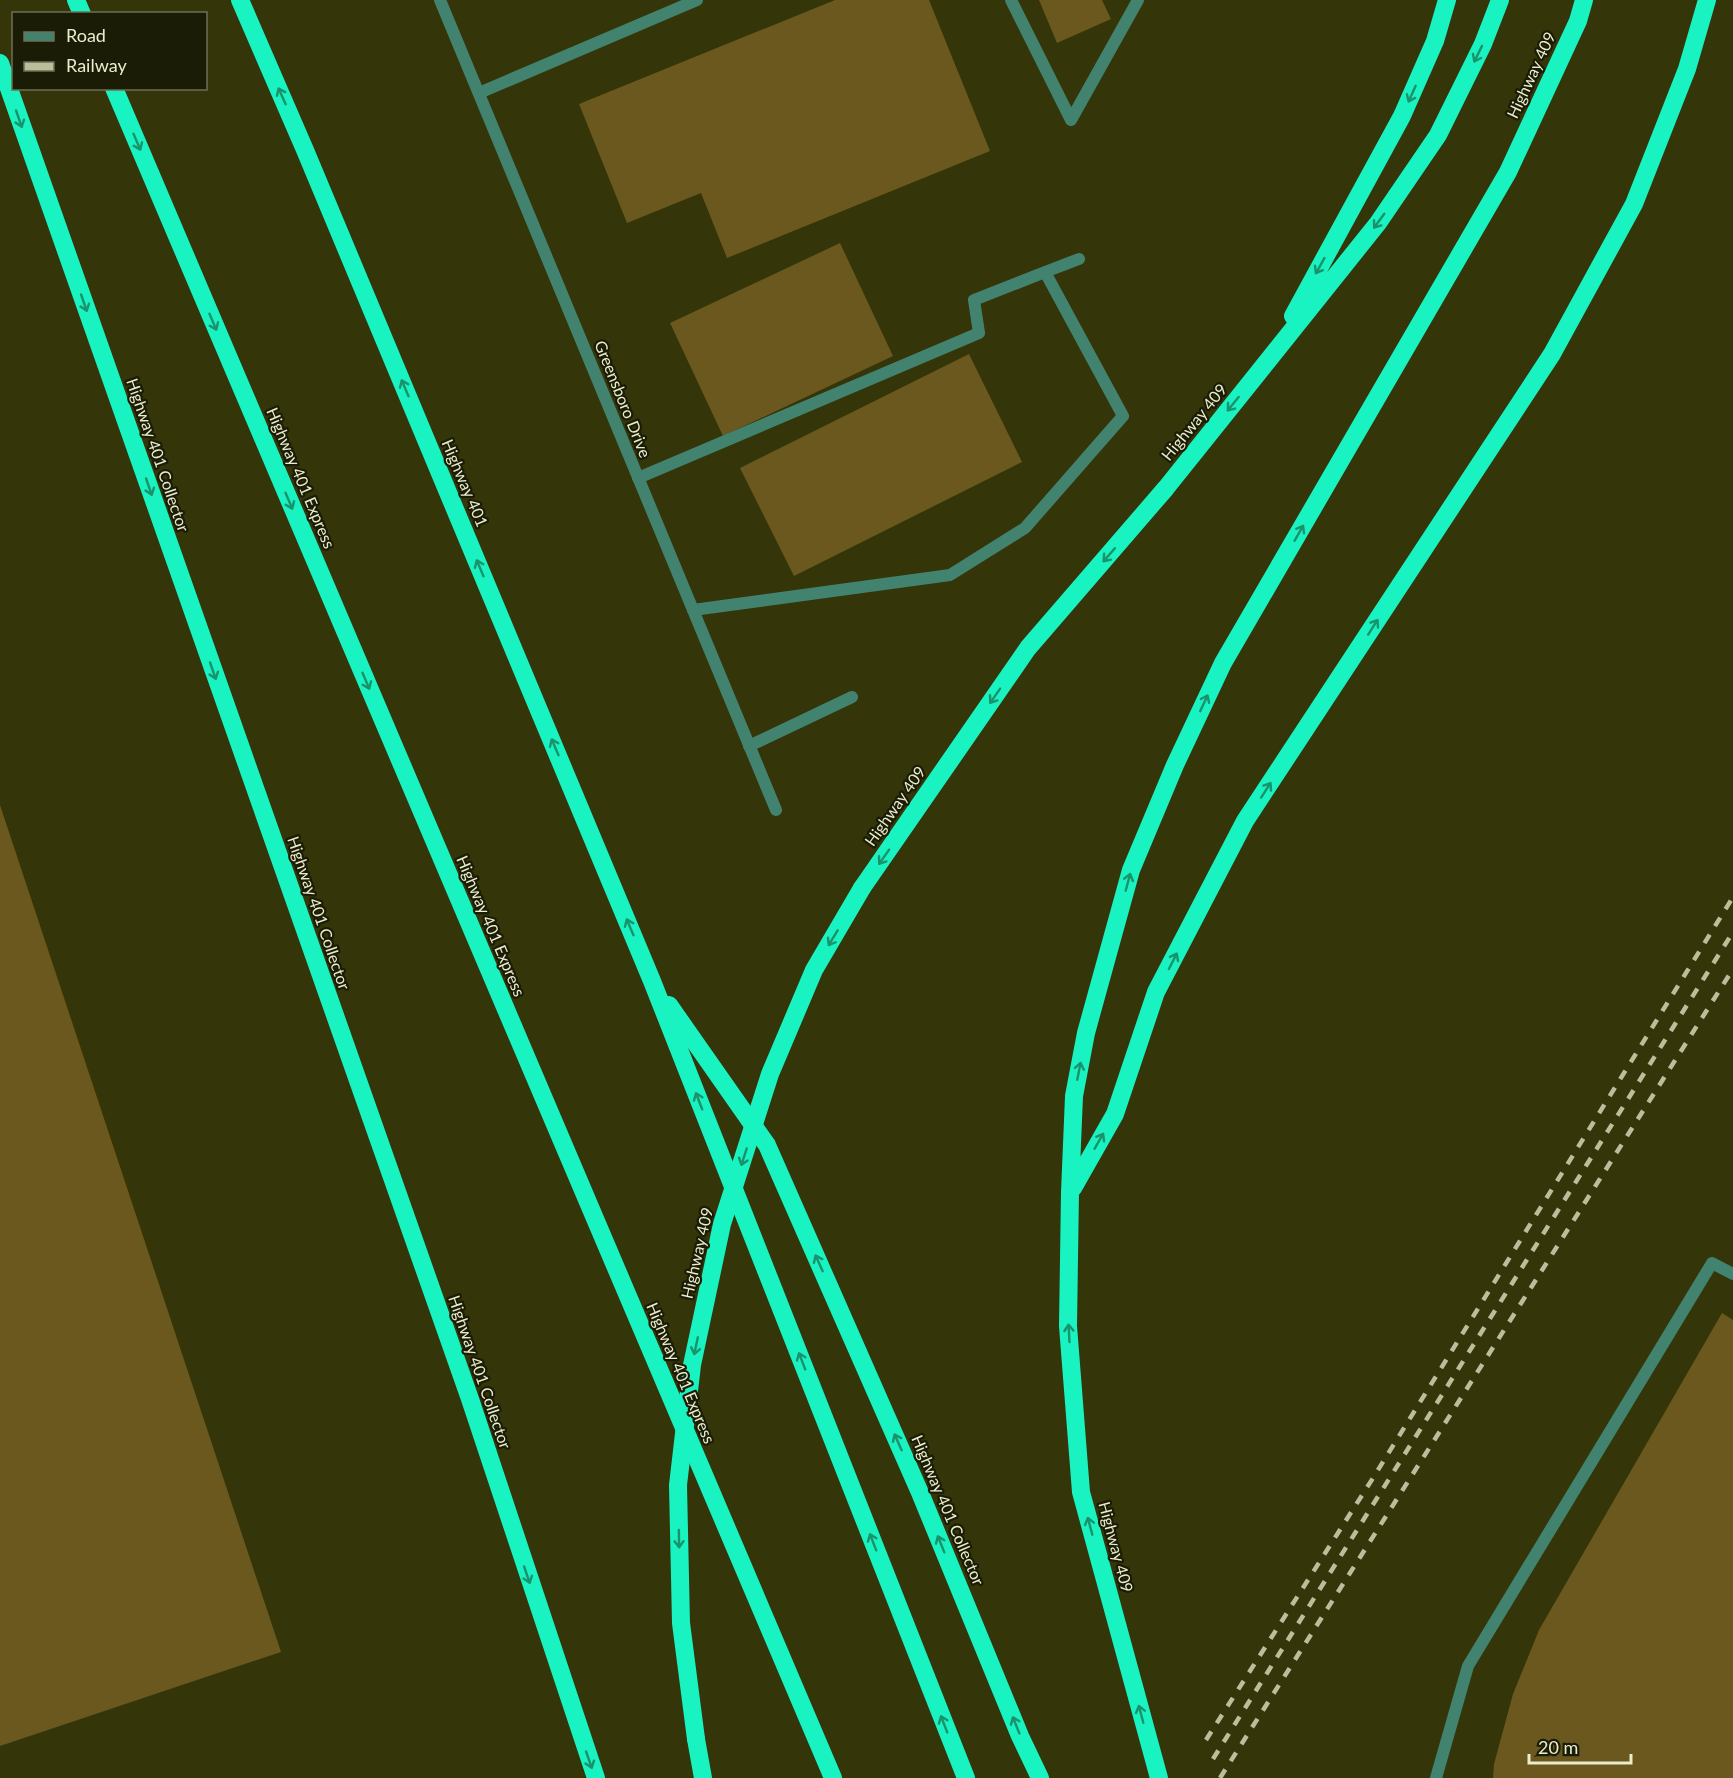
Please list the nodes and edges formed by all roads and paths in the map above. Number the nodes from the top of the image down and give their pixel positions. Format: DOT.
graph roads {
  1 [pos="240,0"];
  2 [pos="440,0"];
  3 [pos="697,0"];
  4 [pos="1011,0"];
  5 [pos="1138,0"];
  6 [pos="1447,0"];
  7 [pos="1500,0"];
  8 [pos="1584,0"];
  9 [pos="1707,0"];
  10 [pos="0,63"];
  11 [pos="115,90"];
  12 [pos="479,93"];
  13 [pos="1079,259"];
  14 [pos="1045,272"];
  15 [pos="1269,359"];
  16 [pos="638,478"];
  17 [pos="693,610"];
  18 [pos="852,697"];
  19 [pos="750,746"];
  20 [pos="776,810"];
  21 [pos="652,981"];
  22 [pos="1070,1192"];
  23 [pos="1733,1274"];
  24 [pos="596,1778"];
  25 [pos="703,1778"];
  26 [pos="832,1778"];
  27 [pos="966,1778"];
  28 [pos="1040,1778"];
  29 [pos="1159,1778"];
  30 [pos="1436,1778"];
  21 -- 1 [label="highway, Highway 401, one-way"];
  2 -- 12 [label="street, Greensboro Drive"];
  3 -- 12 [label="street"];
  4 -- 5 [label="street"];
  6 -- 15 [label="highway, one-way"];
  7 -- 15 [label="highway, Highway 409, one-way"];
  22 -- 8 [label="highway, Highway 409, one-way"];
  22 -- 9 [label="highway, one-way"];
  10 -- 24 [label="highway, Highway 401 Collector, one-way"];
  11 -- 26 [label="highway, Highway 401 Express, one-way"];
  12 -- 16 [label="street, Greensboro Drive"];
  13 -- 14 [label="street"];
  14 -- 16 [label="street"];
  14 -- 17 [label="street"];
  15 -- 25 [label="highway, Highway 409, one-way, bridge"];
  16 -- 17 [label="street, Greensboro Drive"];
  17 -- 19 [label="street, Greensboro Drive"];
  18 -- 19 [label="street"];
  19 -- 20 [label="street, Greensboro Drive"];
  27 -- 21 [label="highway, one-way"];
  28 -- 21 [label="highway, Highway 401 Collector, one-way"];
  29 -- 22 [label="highway, Highway 409, one-way"];
  23 -- 30 [label="street"];
}
